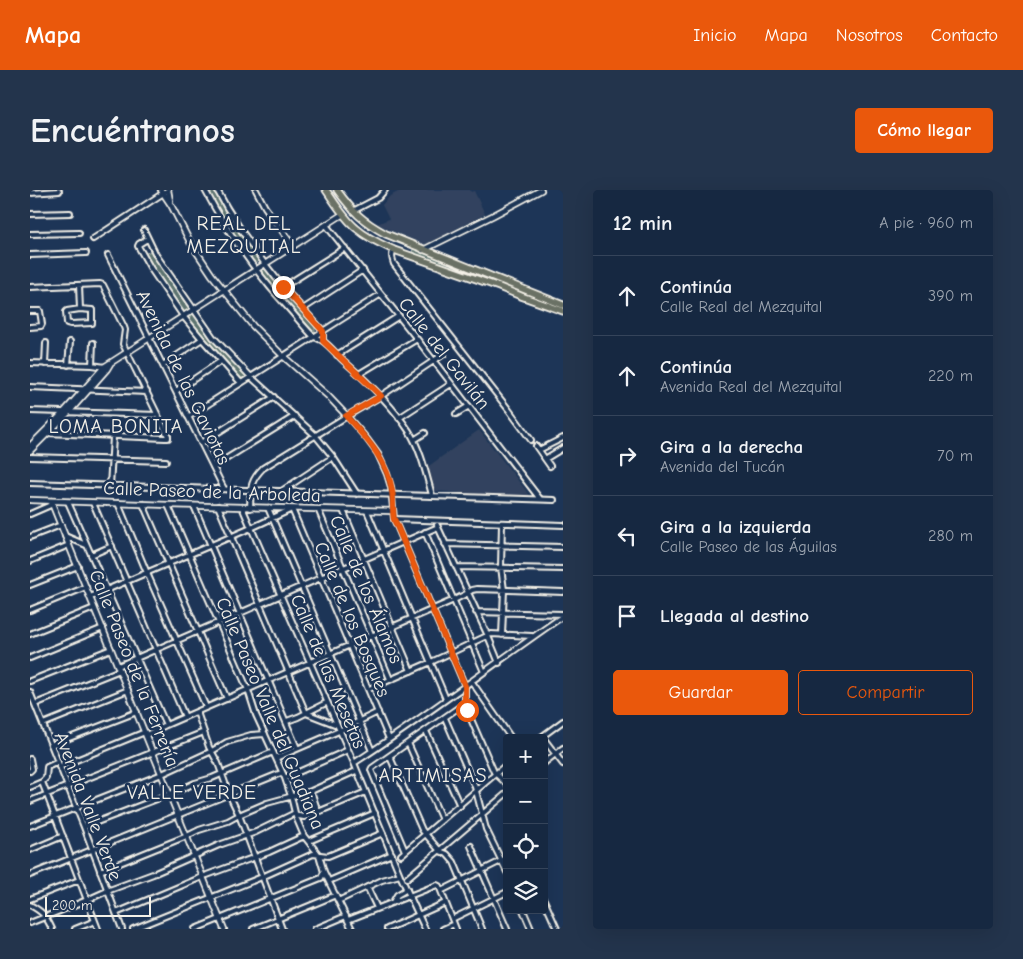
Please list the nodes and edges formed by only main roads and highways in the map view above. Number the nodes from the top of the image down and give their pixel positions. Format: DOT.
graph roads {
  1 [pos="326,190"];
  2 [pos="337,190"];
  3 [pos="386,234"];
  4 [pos="366,236"];
  5 [pos="563,304"];
  6 [pos="563,312"];
  1 -- 4 [label="main road"];
  2 -- 3 [label="main road"];
  3 -- 4 [label="main road"];
  3 -- 5 [label="main road"];
  4 -- 6 [label="main road"];
}
